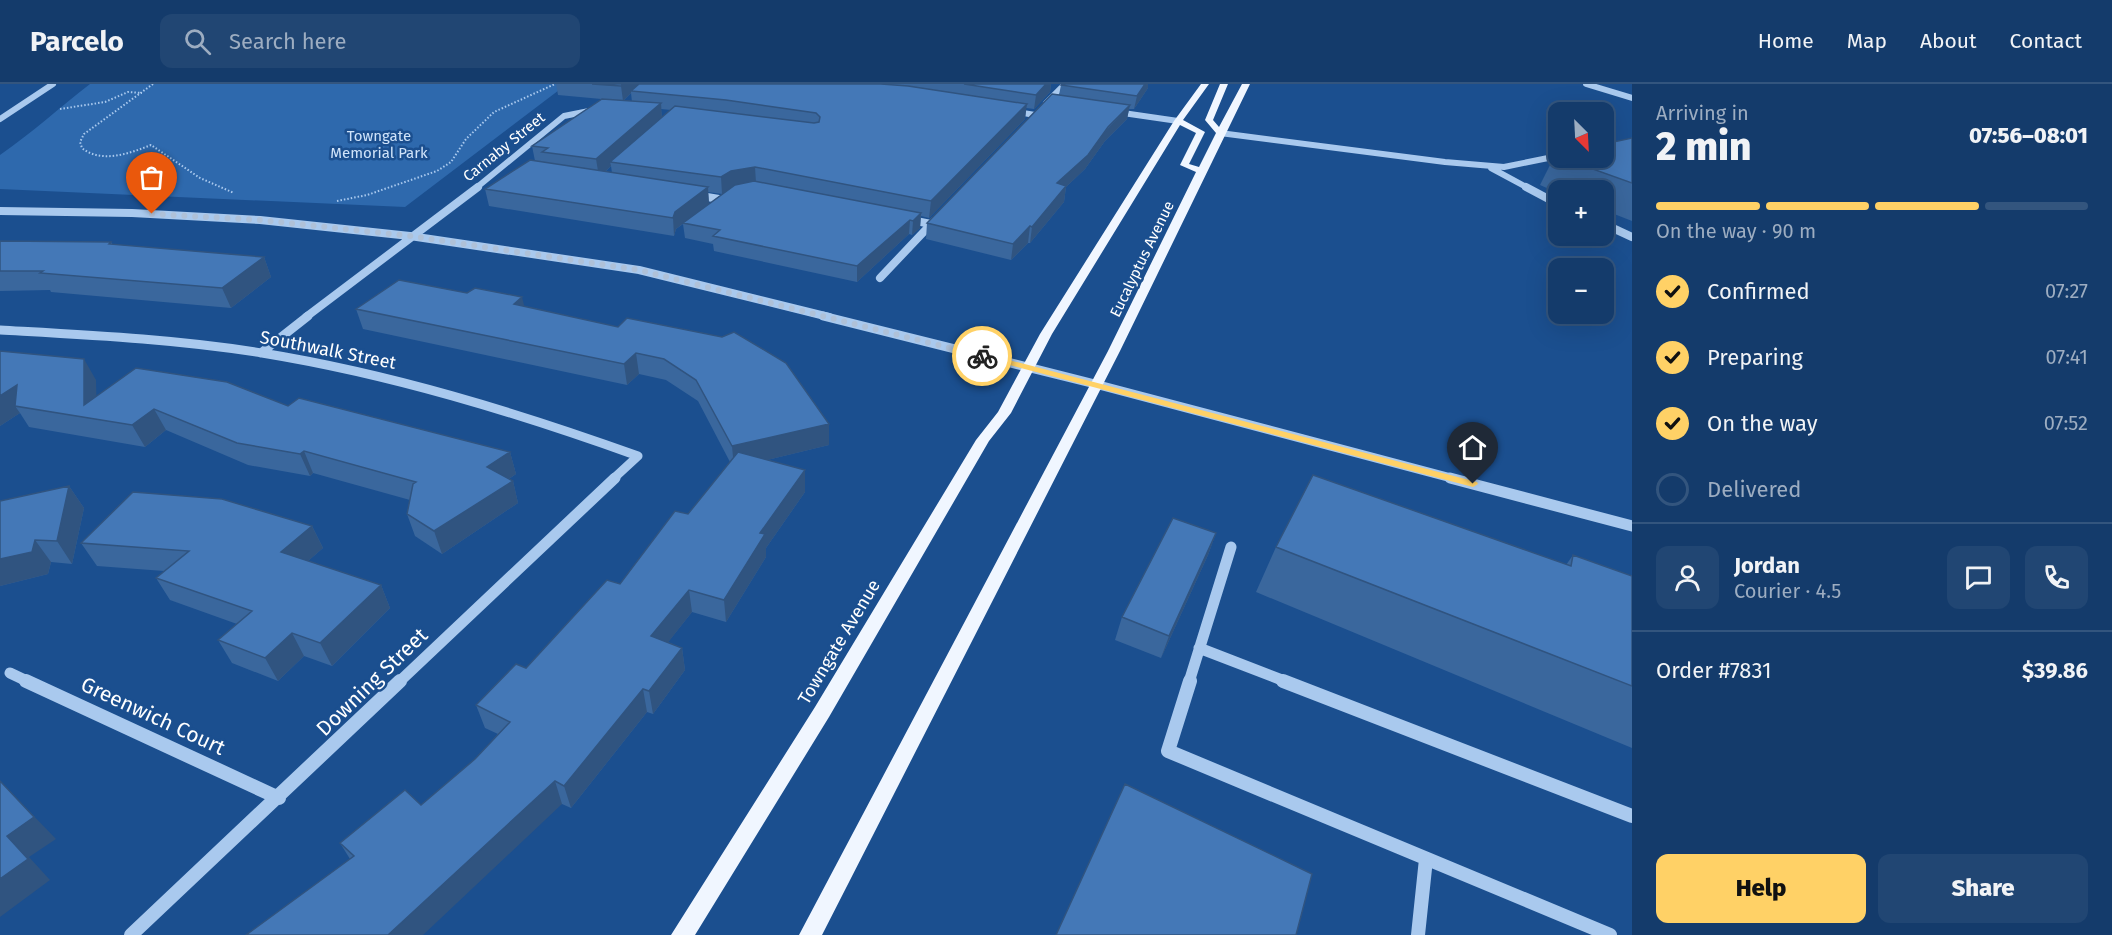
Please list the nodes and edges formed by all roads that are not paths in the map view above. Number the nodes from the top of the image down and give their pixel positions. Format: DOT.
graph roads {
  1 [pos="53,84"];
  2 [pos="1065,84"];
  3 [pos="1204,84"];
  4 [pos="1224,84"];
  5 [pos="1246,84"];
  6 [pos="1586,84"];
  7 [pos="1632,98"];
  8 [pos="1048,102"];
  9 [pos="1059,104"];
  10 [pos="611,110"];
  11 [pos="1001,110"];
  12 [pos="1105,110"];
  13 [pos="1035,115"];
  14 [pos="0,119"];
  15 [pos="1178,121"];
  16 [pos="1027,123"];
  17 [pos="1220,133"];
  18 [pos="1548,158"];
  19 [pos="1485,165"];
  20 [pos="1201,171"];
  21 [pos="733,193"];
  22 [pos="691,195"];
  23 [pos="1548,199"];
  24 [pos="725,200"];
  25 [pos="716,206"];
  26 [pos="0,211"];
  27 [pos="939,216"];
  28 [pos="897,217"];
  29 [pos="931,224"];
  30 [pos="1614,229"];
  31 [pos="410,236"];
  32 [pos="1632,237"];
  33 [pos="880,278"];
  34 [pos="0,330"];
  35 [pos="261,353"];
  36 [pos="1028,367"];
  37 [pos="1095,384"];
  38 [pos="638,456"];
  39 [pos="1632,526"];
  40 [pos="1231,547"];
  41 [pos="1199,648"];
  42 [pos="10,673"];
  43 [pos="279,798"];
  44 [pos="1632,816"];
  45 [pos="1426,859"];
  46 [pos="131,935"];
  47 [pos="682,935"];
  48 [pos="810,935"];
  49 [pos="1418,935"];
  50 [pos="1610,935"];
  1 -- 14 [label="street"];
  2 -- 8 [label="street"];
  3 -- 15 [label="main road, Eucalyptus Avenue"];
  4 -- 17 [label="main road"];
  5 -- 17 [label="main road, Eucalyptus Avenue"];
  6 -- 7 [label="street"];
  8 -- 9 [label="street"];
  8 -- 13 [label="street"];
  10 -- 31 [label="street, Carnaby Street"];
  11 -- 13 [label="street"];
  12 -- 15 [label="street"];
  13 -- 16 [label="street"];
  15 -- 20 [label="main road"];
  15 -- 36 [label="main road, Eucalyptus Avenue"];
  17 -- 19 [label="street"];
  17 -- 20 [label="main road, Eucalyptus Avenue"];
  18 -- 19 [label="street"];
  19 -- 23 [label="street"];
  20 -- 37 [label="main road, Eucalyptus Avenue"];
  21 -- 24 [label="street"];
  22 -- 24 [label="street"];
  24 -- 25 [label="street"];
  26 -- 31 [label="street"];
  27 -- 29 [label="street"];
  28 -- 29 [label="street"];
  29 -- 33 [label="street"];
  30 -- 32 [label="street"];
  31 -- 35 [label="street, Carnaby Street"];
  31 -- 36 [label="street"];
  34 -- 35 [label="street, Southwalk Street"];
  35 -- 38 [label="street, Southwalk Street"];
  36 -- 37 [label="street"];
  36 -- 47 [label="main road, Towngate Avenue"];
  37 -- 39 [label="street"];
  37 -- 48 [label="main road"];
  38 -- 43 [label="street, Downing Street"];
  40 -- 41 [label="street"];
  41 -- 44 [label="street"];
  41 -- 45 [label="street"];
  42 -- 43 [label="street, Greenwich Court"];
  43 -- 46 [label="street, Downing Street"];
  45 -- 49 [label="street"];
  45 -- 50 [label="street"];
}
